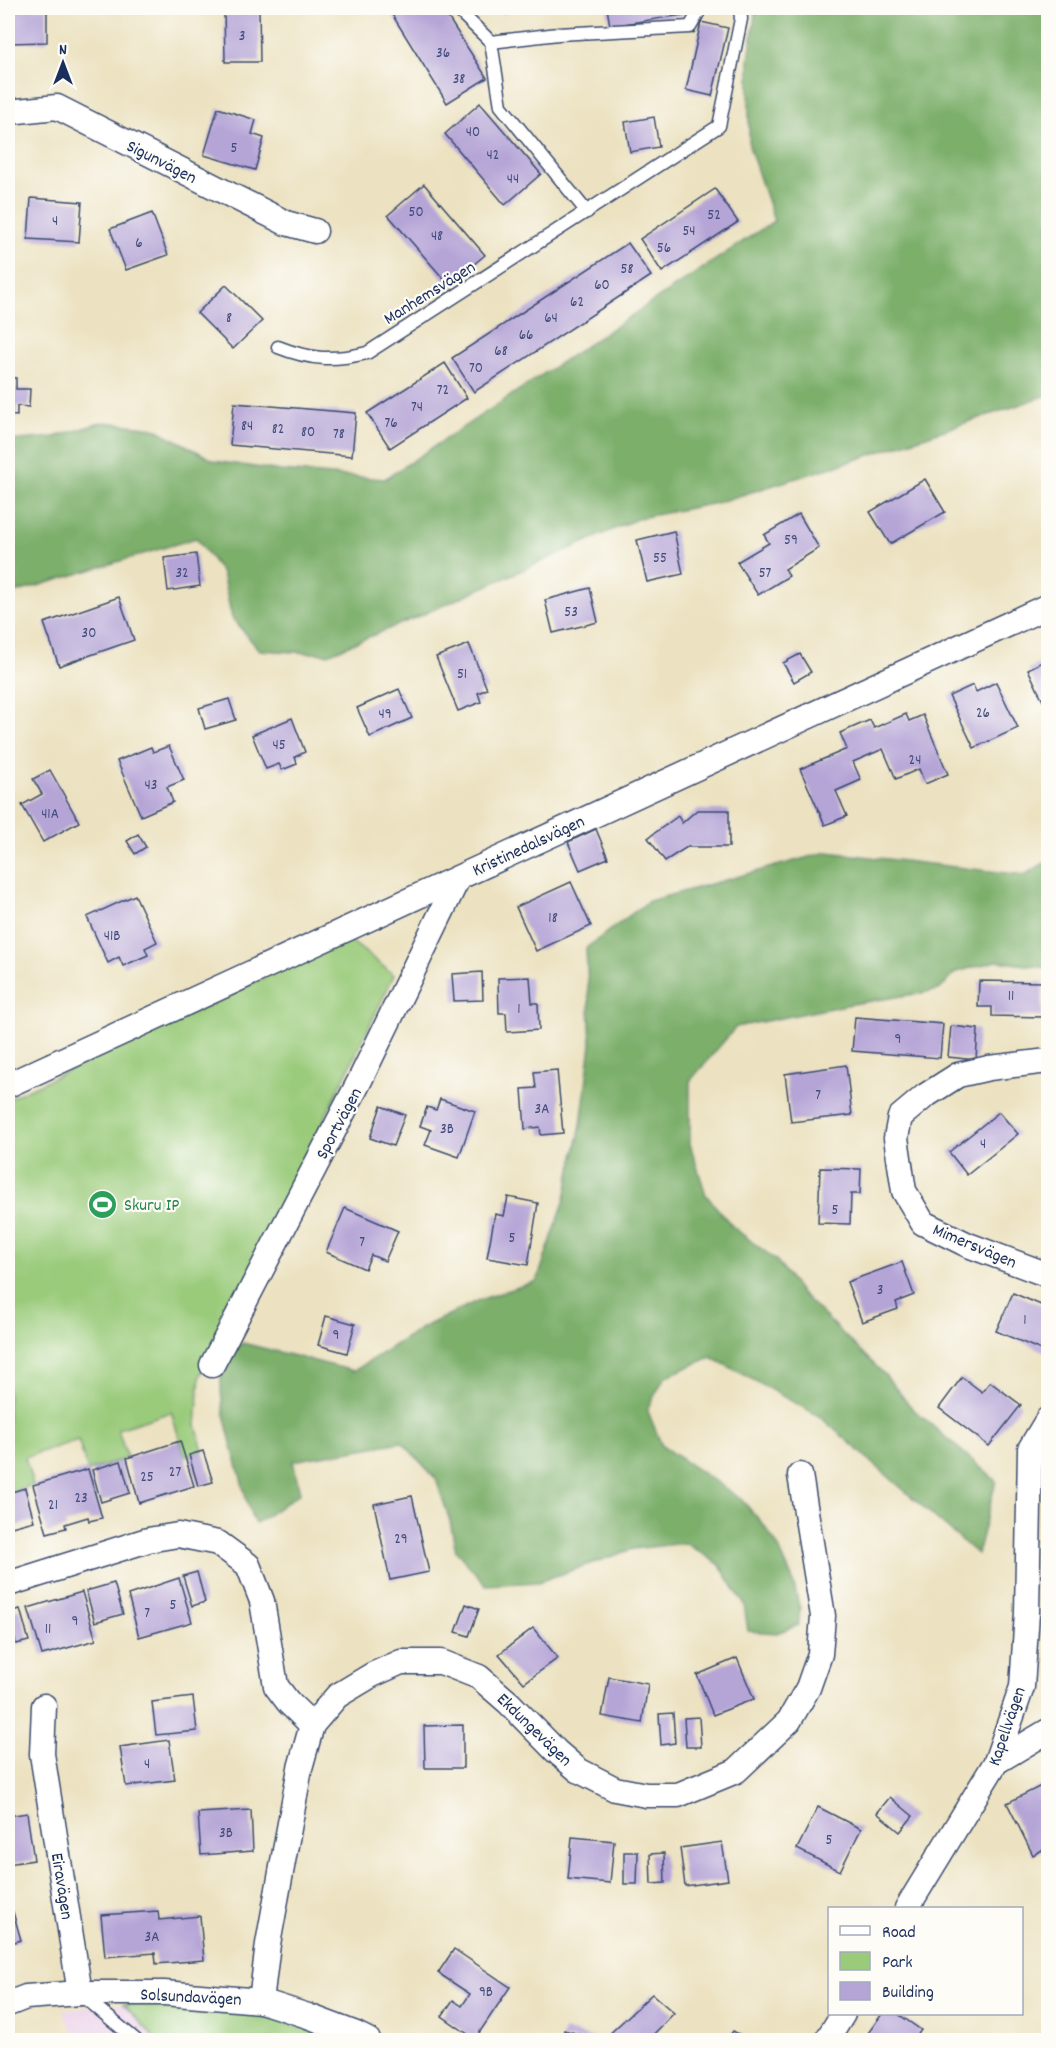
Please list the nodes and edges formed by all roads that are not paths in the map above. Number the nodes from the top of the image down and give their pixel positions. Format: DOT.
graph roads {
  1 [pos="459,8"];
  2 [pos="701,8"];
  3 [pos="740,8"];
  4 [pos="491,42"];
  5 [pos="8,112"];
  6 [pos="587,212"];
  7 [pos="315,231"];
  8 [pos="278,347"];
  9 [pos="1048,606"];
  10 [pos="458,878"];
  11 [pos="1048,1061"];
  12 [pos="8,1085"];
  13 [pos="1048,1275"];
  14 [pos="212,1365"];
  15 [pos="1048,1419"];
  16 [pos="800,1475"];
  17 [pos="8,1584"];
  18 [pos="44,1706"];
  19 [pos="312,1725"];
  20 [pos="1048,1731"];
  21 [pos="996,1762"];
  22 [pos="908,1907"];
  23 [pos="80,1993"];
  24 [pos="261,2001"];
  25 [pos="8,2004"];
  26 [pos="842,2015"];
  27 [pos="136,2040"];
  28 [pos="368,2040"];
  29 [pos="827,2040"];
  1 -- 4 [label="lane"];
  2 -- 4 [label="lane"];
  3 -- 6 [label="lane, Manhemsvägen"];
  4 -- 6 [label="lane"];
  5 -- 7 [label="street, Sigunvägen"];
  6 -- 8 [label="lane, Manhemsvägen"];
  9 -- 10 [label="street, Kristinedalsvägen"];
  10 -- 12 [label="street, Kristinedalsvägen"];
  10 -- 14 [label="street, Sportvägen"];
  11 -- 13 [label="street, Mimersvägen"];
  15 -- 21 [label="street, Kapellvägen"];
  16 -- 19 [label="street, Ekdungevägen"];
  17 -- 19 [label="street"];
  18 -- 23 [label="street, Eiravägen"];
  19 -- 24 [label="street, Ekdungevägen"];
  20 -- 21 [label="street"];
  21 -- 22 [label="street, Kapellvägen"];
  23 -- 24 [label="street, Solsundavägen"];
  23 -- 25 [label="street, Solsundavägen"];
  23 -- 27 [label="lane"];
  24 -- 28 [label="street, Solsundavägen"];
  26 -- 29 [label="street"];
}
